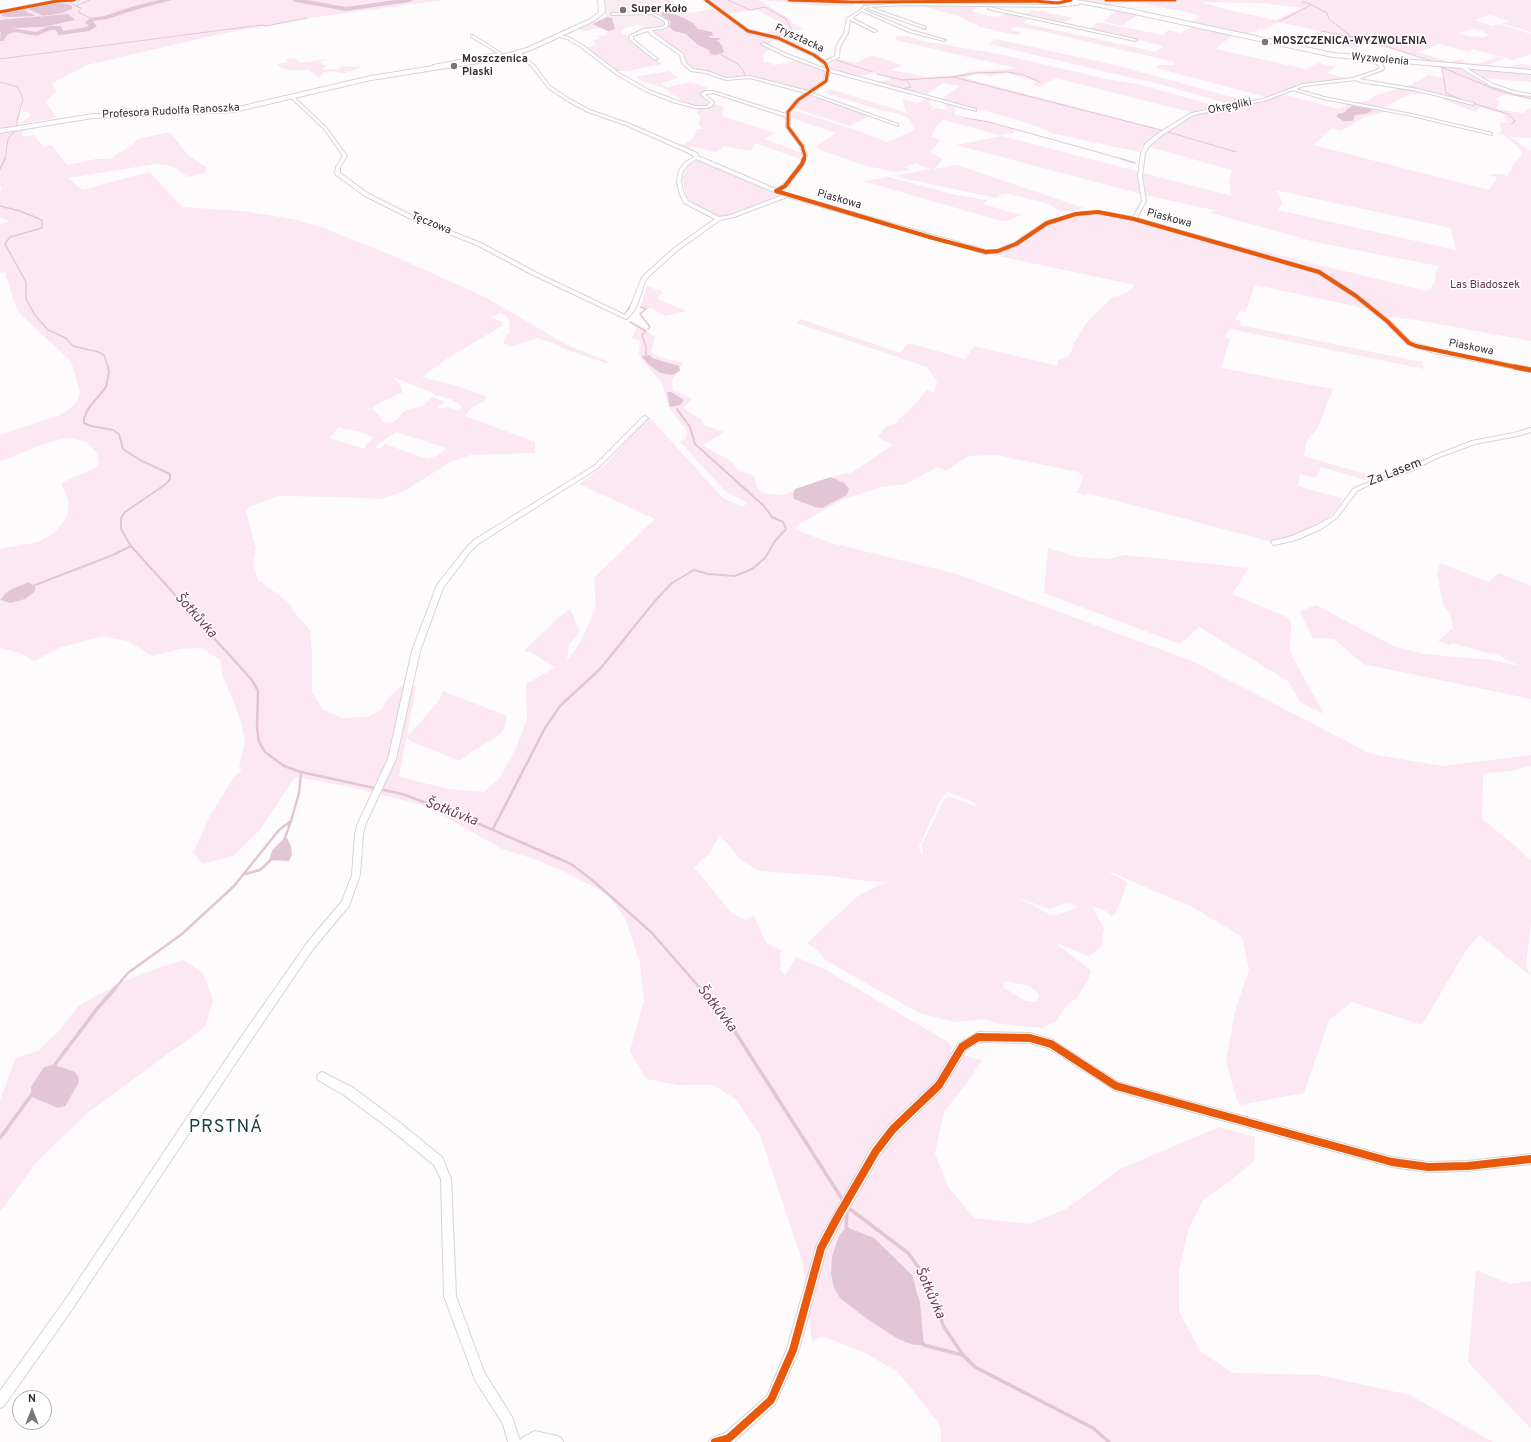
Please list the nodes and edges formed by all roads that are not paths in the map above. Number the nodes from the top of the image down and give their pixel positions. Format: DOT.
graph roads {
  1 [pos="74,0"];
  2 [pos="601,0"];
  3 [pos="706,0"];
  4 [pos="1067,0"];
  5 [pos="1080,2"];
  6 [pos="977,4"];
  7 [pos="866,7"];
  8 [pos="862,10"];
  9 [pos="0,12"];
  10 [pos="612,14"];
  11 [pos="849,18"];
  12 [pos="925,28"];
  13 [pos="650,30"];
  14 [pos="875,30"];
  15 [pos="472,36"];
  16 [pos="558,36"];
  17 [pos="944,40"];
  18 [pos="1135,40"];
  19 [pos="763,44"];
  20 [pos="519,53"];
  21 [pos="656,59"];
  22 [pos="1372,59"];
  23 [pos="825,63"];
  24 [pos="436,67"];
  25 [pos="1462,67"];
  26 [pos="828,70"];
  27 [pos="1531,72"];
  28 [pos="1355,79"];
  29 [pos="1292,89"];
  30 [pos="809,93"];
  31 [pos="1531,95"];
  32 [pos="292,97"];
  33 [pos="1473,104"];
  34 [pos="975,110"];
  35 [pos="787,116"];
  36 [pos="897,125"];
  37 [pos="0,131"];
  38 [pos="1490,134"];
  39 [pos="696,157"];
  40 [pos="776,191"];
  41 [pos="787,195"];
  42 [pos="718,219"];
  43 [pos="1134,219"];
  44 [pos="1531,370"];
  45 [pos="645,418"];
  46 [pos="1531,430"];
  47 [pos="1274,543"];
  48 [pos="322,1077"];
  49 [pos="1531,1159"];
  50 [pos="0,1402"];
  51 [pos="514,1442"];
  52 [pos="526,1442"];
  53 [pos="558,1442"];
  54 [pos="715,1442"];
  1 -- 9 [label="street"];
  2 -- 16 [label="street, Profesora Rudolfa Ranoszka"];
  3 -- 23 [label="street, Frysztacka"];
  4 -- 5 [label="street, Wyzwolenia"];
  5 -- 6 [label="street"];
  5 -- 22 [label="street, Wyzwolenia"];
  6 -- 7 [label="street"];
  6 -- 18 [label="street"];
  7 -- 8 [label="street"];
  7 -- 12 [label="street"];
  8 -- 11 [label="street"];
  8 -- 17 [label="street"];
  10 -- 13 [label="street"];
  11 -- 14 [label="street"];
  11 -- 23 [label="street"];
  13 -- 21 [label="street"];
  13 -- 30 [label="street"];
  15 -- 24 [label="street, Profesora Rudolfa Ranoszka"];
  16 -- 20 [label="street, Profesora Rudolfa Ranoszka"];
  16 -- 35 [label="street"];
  19 -- 26 [label="street"];
  20 -- 24 [label="street, Profesora Rudolfa Ranoszka"];
  20 -- 39 [label="street"];
  22 -- 25 [label="street, Wyzwolenia"];
  22 -- 28 [label="street, Okręgliki"];
  23 -- 26 [label="street, Frysztacka"];
  24 -- 32 [label="street, Profesora Rudolfa Ranoszka"];
  25 -- 27 [label="street, Wyzwolenia"];
  25 -- 31 [label="street"];
  26 -- 30 [label="street, Frysztacka"];
  26 -- 34 [label="street"];
  28 -- 29 [label="street, Okręgliki"];
  28 -- 33 [label="street"];
  29 -- 38 [label="street"];
  29 -- 43 [label="street, Okręgliki"];
  30 -- 35 [label="street, Frysztacka"];
  30 -- 36 [label="street"];
  32 -- 37 [label="street, Profesora Rudolfa Ranoszka"];
  32 -- 42 [label="street, Tęczowa"];
  35 -- 40 [label="street"];
  39 -- 40 [label="street"];
  39 -- 42 [label="street"];
  40 -- 41 [label="street, Piaskowa"];
  41 -- 42 [label="street"];
  41 -- 43 [label="street, Piaskowa"];
  43 -- 44 [label="street, Piaskowa"];
  45 -- 50 [label="street"];
  46 -- 47 [label="street, Za Lasem"];
  48 -- 51 [label="street"];
  49 -- 54 [label="street"];
  52 -- 53 [label="street"];
}
